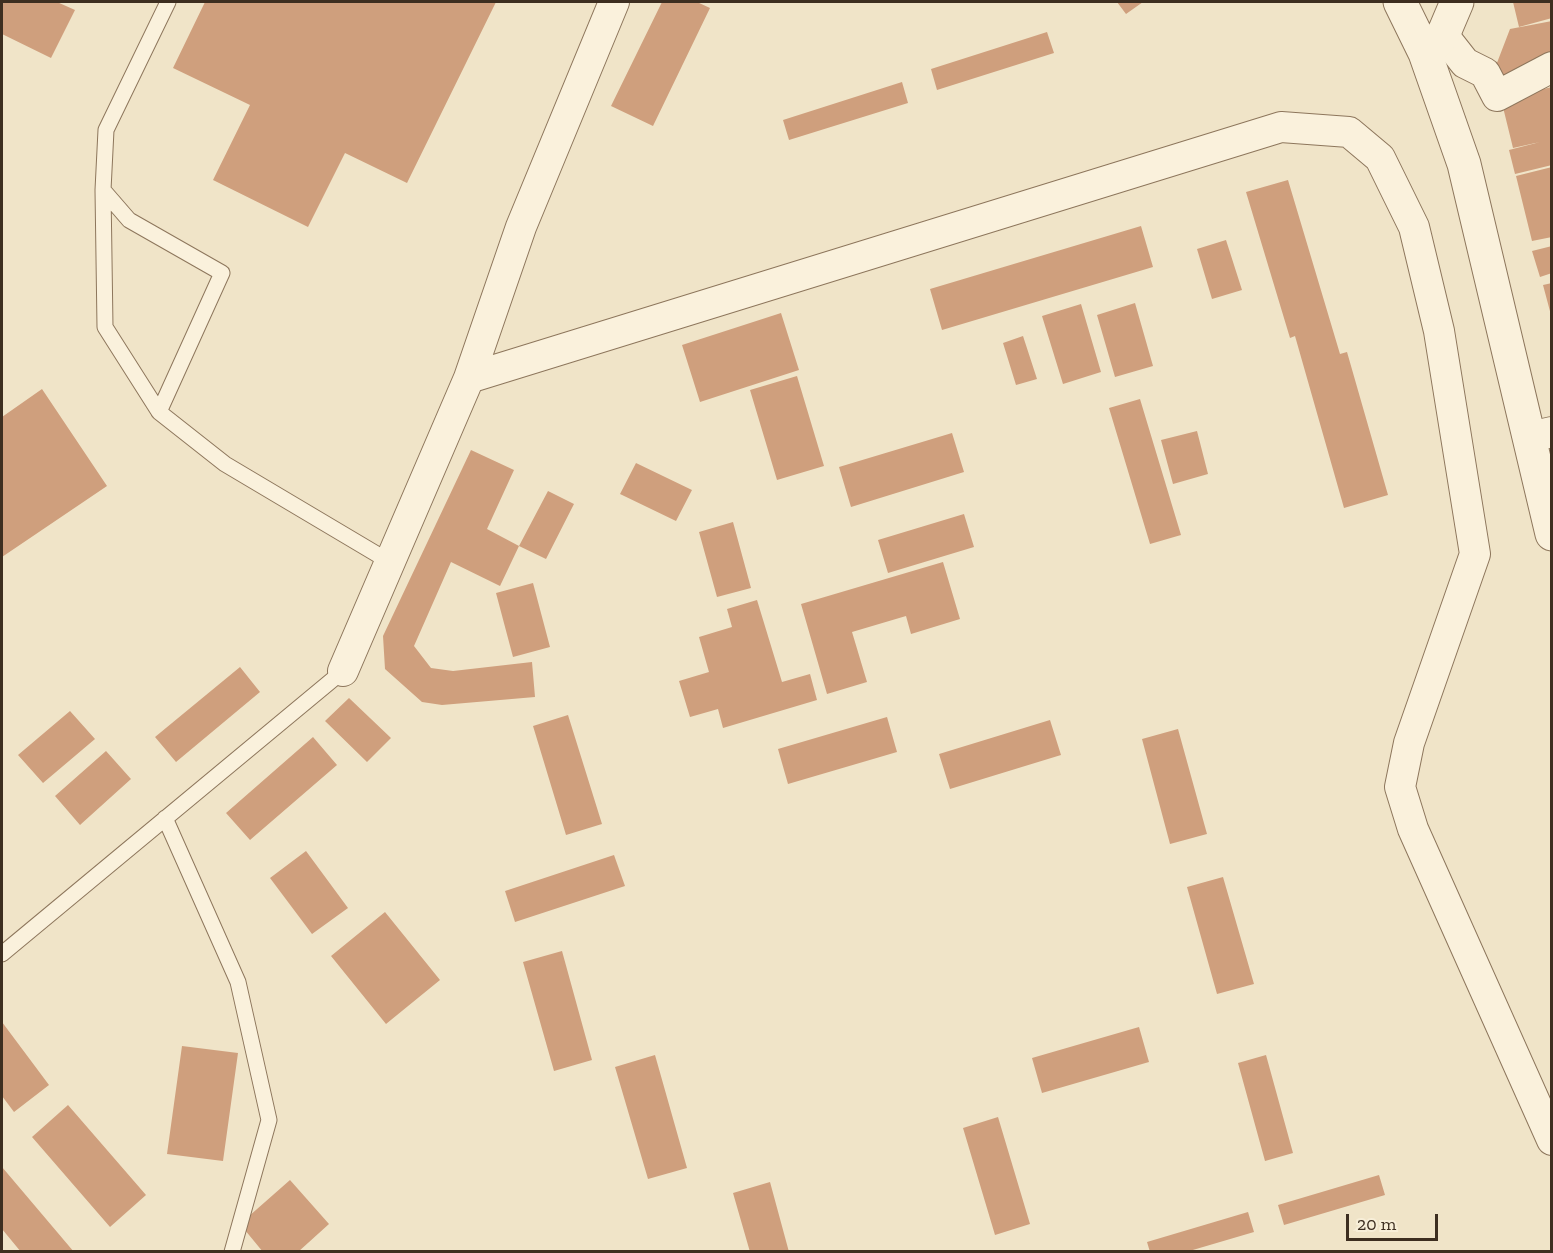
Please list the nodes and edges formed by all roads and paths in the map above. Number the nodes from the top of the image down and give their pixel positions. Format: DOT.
graph roads {
  1 [pos="168,2"];
  2 [pos="615,2"];
  3 [pos="1400,2"];
  4 [pos="1457,2"];
  5 [pos="1434,44"];
  6 [pos="1551,67"];
  7 [pos="103,190"];
  8 [pos="469,378"];
  9 [pos="159,412"];
  10 [pos="1541,435"];
  11 [pos="1551,534"];
  12 [pos="390,562"];
  13 [pos="343,670"];
  14 [pos="165,818"];
  15 [pos="2,954"];
  16 [pos="1551,1140"];
  17 [pos="232,1251"];
  1 -- 7 [label="lane"];
  2 -- 8 [label="street"];
  3 -- 5 [label="street"];
  4 -- 5 [label="street"];
  5 -- 6 [label="street"];
  5 -- 10 [label="street"];
  7 -- 9 [label="lane"];
  7 -- 9 [label="lane"];
  8 -- 12 [label="street"];
  8 -- 16 [label="street"];
  9 -- 12 [label="lane"];
  10 -- 11 [label="street"];
  12 -- 13 [label="street"];
  13 -- 14 [label="lane"];
  14 -- 15 [label="lane"];
  14 -- 17 [label="lane"];
}
